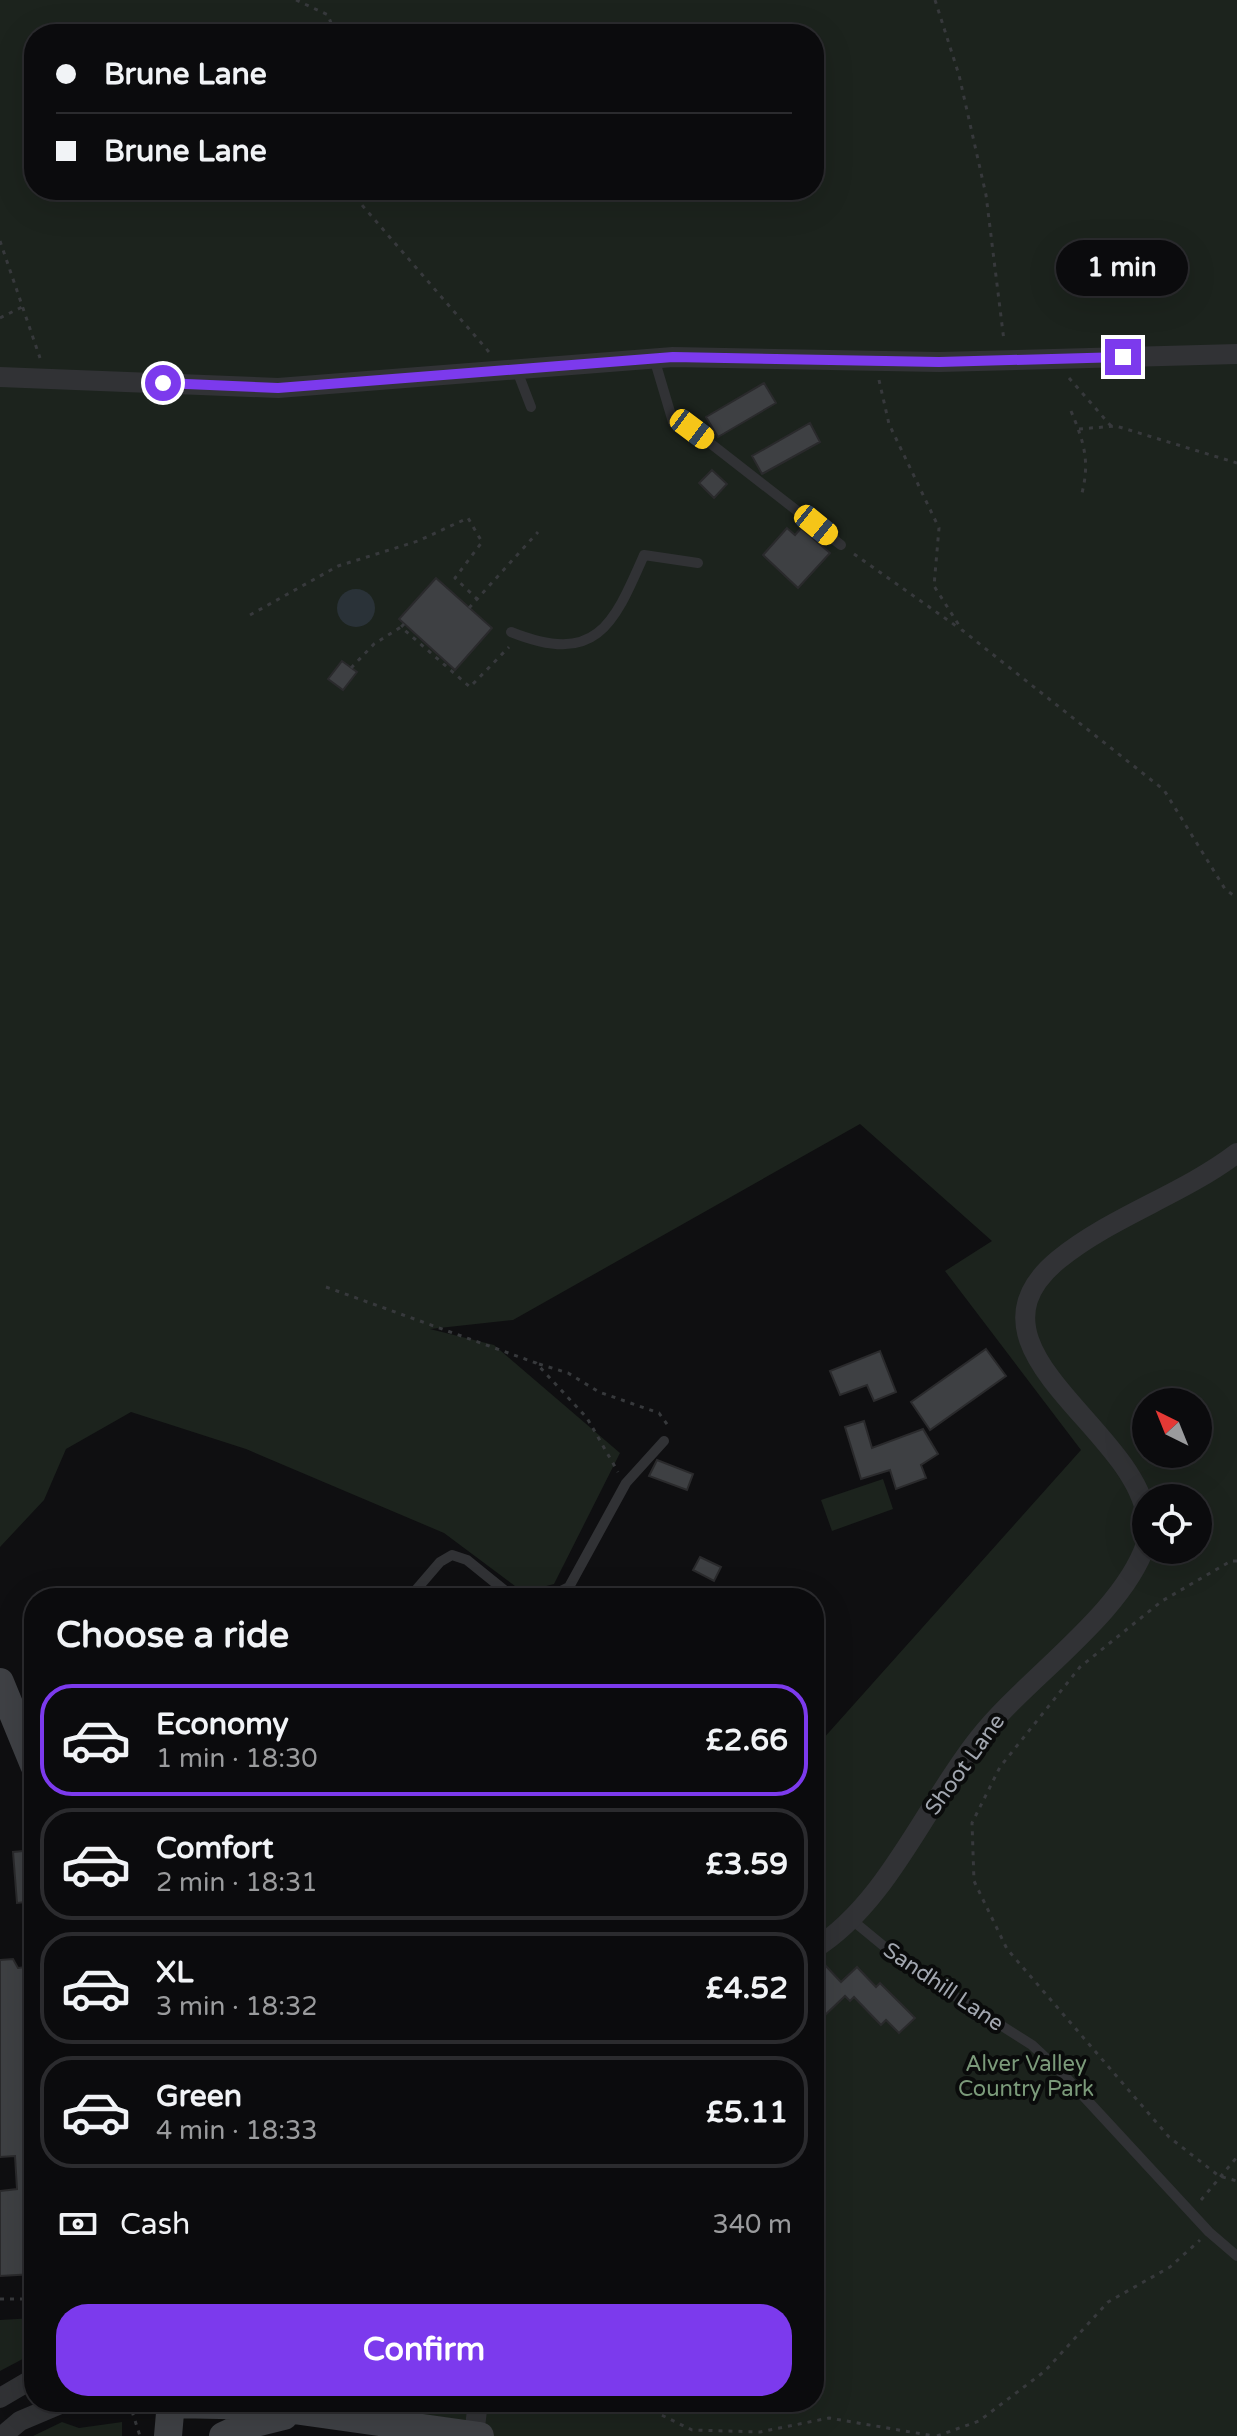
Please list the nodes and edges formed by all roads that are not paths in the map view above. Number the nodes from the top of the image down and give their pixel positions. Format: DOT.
graph roads {
  1 [pos="1237,354"];
  2 [pos="654,358"];
  3 [pos="509,367"];
  4 [pos="0,377"];
  5 [pos="531,407"];
  6 [pos="841,545"];
  7 [pos="698,563"];
  8 [pos="515,634"];
  9 [pos="1237,1153"];
  10 [pos="664,1441"];
  11 [pos="1135,1484"];
  12 [pos="1135,1564"];
  13 [pos="418,1588"];
  14 [pos="502,1588"];
  15 [pos="567,1588"];
  16 [pos="0,1682"];
  17 [pos="24,1741"];
  18 [pos="852,1920"];
  19 [pos="824,1941"];
  20 [pos="1237,2256"];
  21 [pos="24,2384"];
  22 [pos="0,2398"];
  23 [pos="41,2412"];
  24 [pos="161,2412"];
  25 [pos="164,2412"];
  26 [pos="267,2412"];
  27 [pos="324,2412"];
  28 [pos="478,2412"];
  29 [pos="477,2435"];
  30 [pos="2,2436"];
  31 [pos="156,2436"];
  32 [pos="168,2436"];
  33 [pos="223,2436"];
  1 -- 2 [label="street"];
  2 -- 3 [label="street"];
  2 -- 6 [label="lane"];
  3 -- 4 [label="street"];
  3 -- 5 [label="lane"];
  7 -- 8 [label="lane"];
  9 -- 11 [label="street"];
  10 -- 15 [label="lane"];
  12 -- 18 [label="street, Shoot Lane"];
  13 -- 14 [label="lane"];
  16 -- 17 [label="street"];
  18 -- 19 [label="street, Shoot Lane"];
  18 -- 20 [label="lane, Sandhill Lane"];
  21 -- 22 [label="street"];
  23 -- 30 [label="street"];
  24 -- 31 [label="street"];
  25 -- 32 [label="street"];
  26 -- 33 [label="street"];
  27 -- 29 [label="street"];
  28 -- 29 [label="street"];
}
